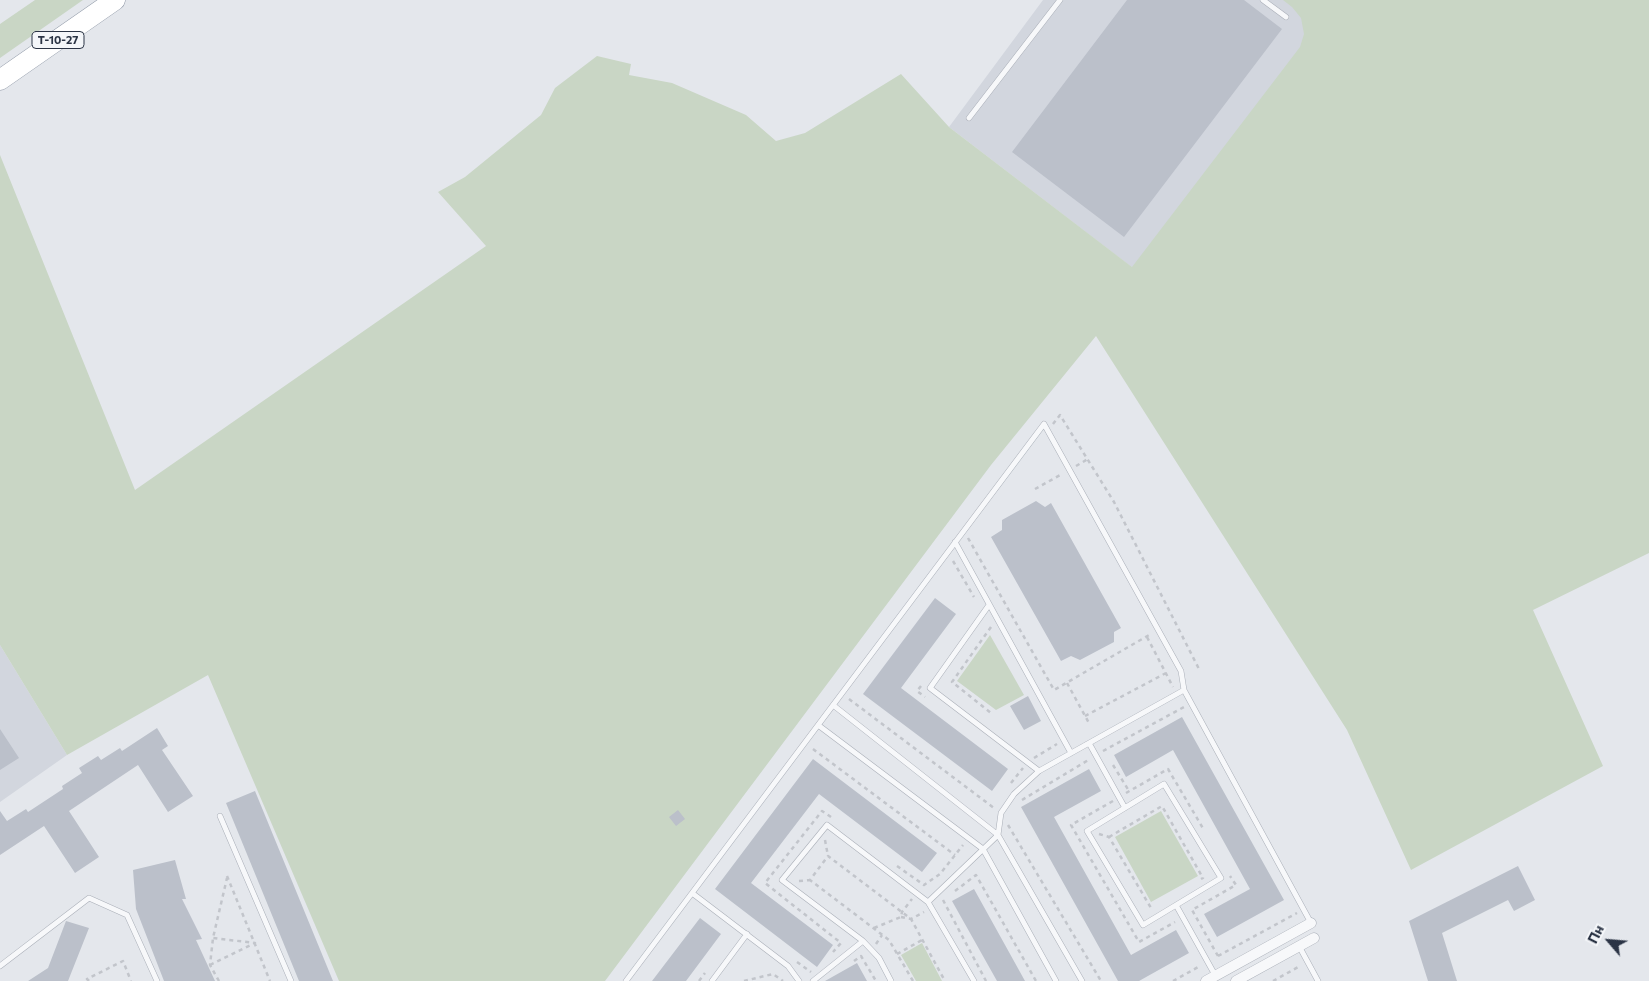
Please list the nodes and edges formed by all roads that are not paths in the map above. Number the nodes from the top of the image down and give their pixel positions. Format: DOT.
graph roads {
  1 [pos="115,0"];
  2 [pos="1060,0"];
  3 [pos="1263,0"];
  4 [pos="1286,17"];
  5 [pos="0,80"];
  6 [pos="969,118"];
  7 [pos="955,542"];
  8 [pos="989,605"];
  9 [pos="1184,690"];
  10 [pos="833,706"];
  11 [pos="818,725"];
  12 [pos="1089,744"];
  13 [pos="1071,753"];
  14 [pos="1039,771"];
  15 [pos="1125,808"];
  16 [pos="220,816"];
  17 [pos="998,835"];
  18 [pos="982,849"];
  19 [pos="692,893"];
  20 [pos="930,904"];
  21 [pos="1176,905"];
  22 [pos="1311,923"];
  23 [pos="747,934"];
  24 [pos="1314,938"];
  25 [pos="863,941"];
  26 [pos="1299,946"];
  27 [pos="0,966"];
  28 [pos="1211,978"];
  29 [pos="157,981"];
  30 [pos="291,981"];
  31 [pos="626,981"];
  32 [pos="712,981"];
  33 [pos="799,981"];
  34 [pos="813,981"];
  35 [pos="891,981"];
  36 [pos="974,981"];
  37 [pos="1056,981"];
  38 [pos="1082,981"];
  39 [pos="1236,981"];
  40 [pos="1318,981"];
  1 -- 5 [label="highway, Т-10-27"];
  2 -- 6 [label="lane"];
  3 -- 4 [label="lane"];
  7 -- 8 [label="lane"];
  7 -- 9 [label="lane"];
  7 -- 10 [label="lane"];
  8 -- 13 [label="lane"];
  8 -- 14 [label="lane"];
  9 -- 12 [label="lane"];
  9 -- 22 [label="lane"];
  10 -- 11 [label="lane"];
  10 -- 17 [label="lane"];
  11 -- 18 [label="lane"];
  11 -- 19 [label="lane"];
  12 -- 13 [label="lane"];
  12 -- 15 [label="lane"];
  13 -- 14 [label="lane"];
  14 -- 17 [label="lane"];
  15 -- 21 [label="lane"];
  15 -- 21 [label="lane"];
  16 -- 30 [label="lane"];
  17 -- 18 [label="lane"];
  17 -- 38 [label="lane"];
  18 -- 20 [label="lane"];
  18 -- 37 [label="lane"];
  19 -- 23 [label="lane"];
  19 -- 31 [label="lane"];
  20 -- 25 [label="lane"];
  20 -- 36 [label="lane"];
  21 -- 28 [label="lane"];
  22 -- 28 [label="street"];
  23 -- 32 [label="lane"];
  23 -- 33 [label="lane"];
  24 -- 26 [label="street"];
  25 -- 34 [label="lane"];
  25 -- 35 [label="lane"];
  26 -- 39 [label="street"];
  26 -- 40 [label="lane"];
  27 -- 29 [label="lane"];
}
